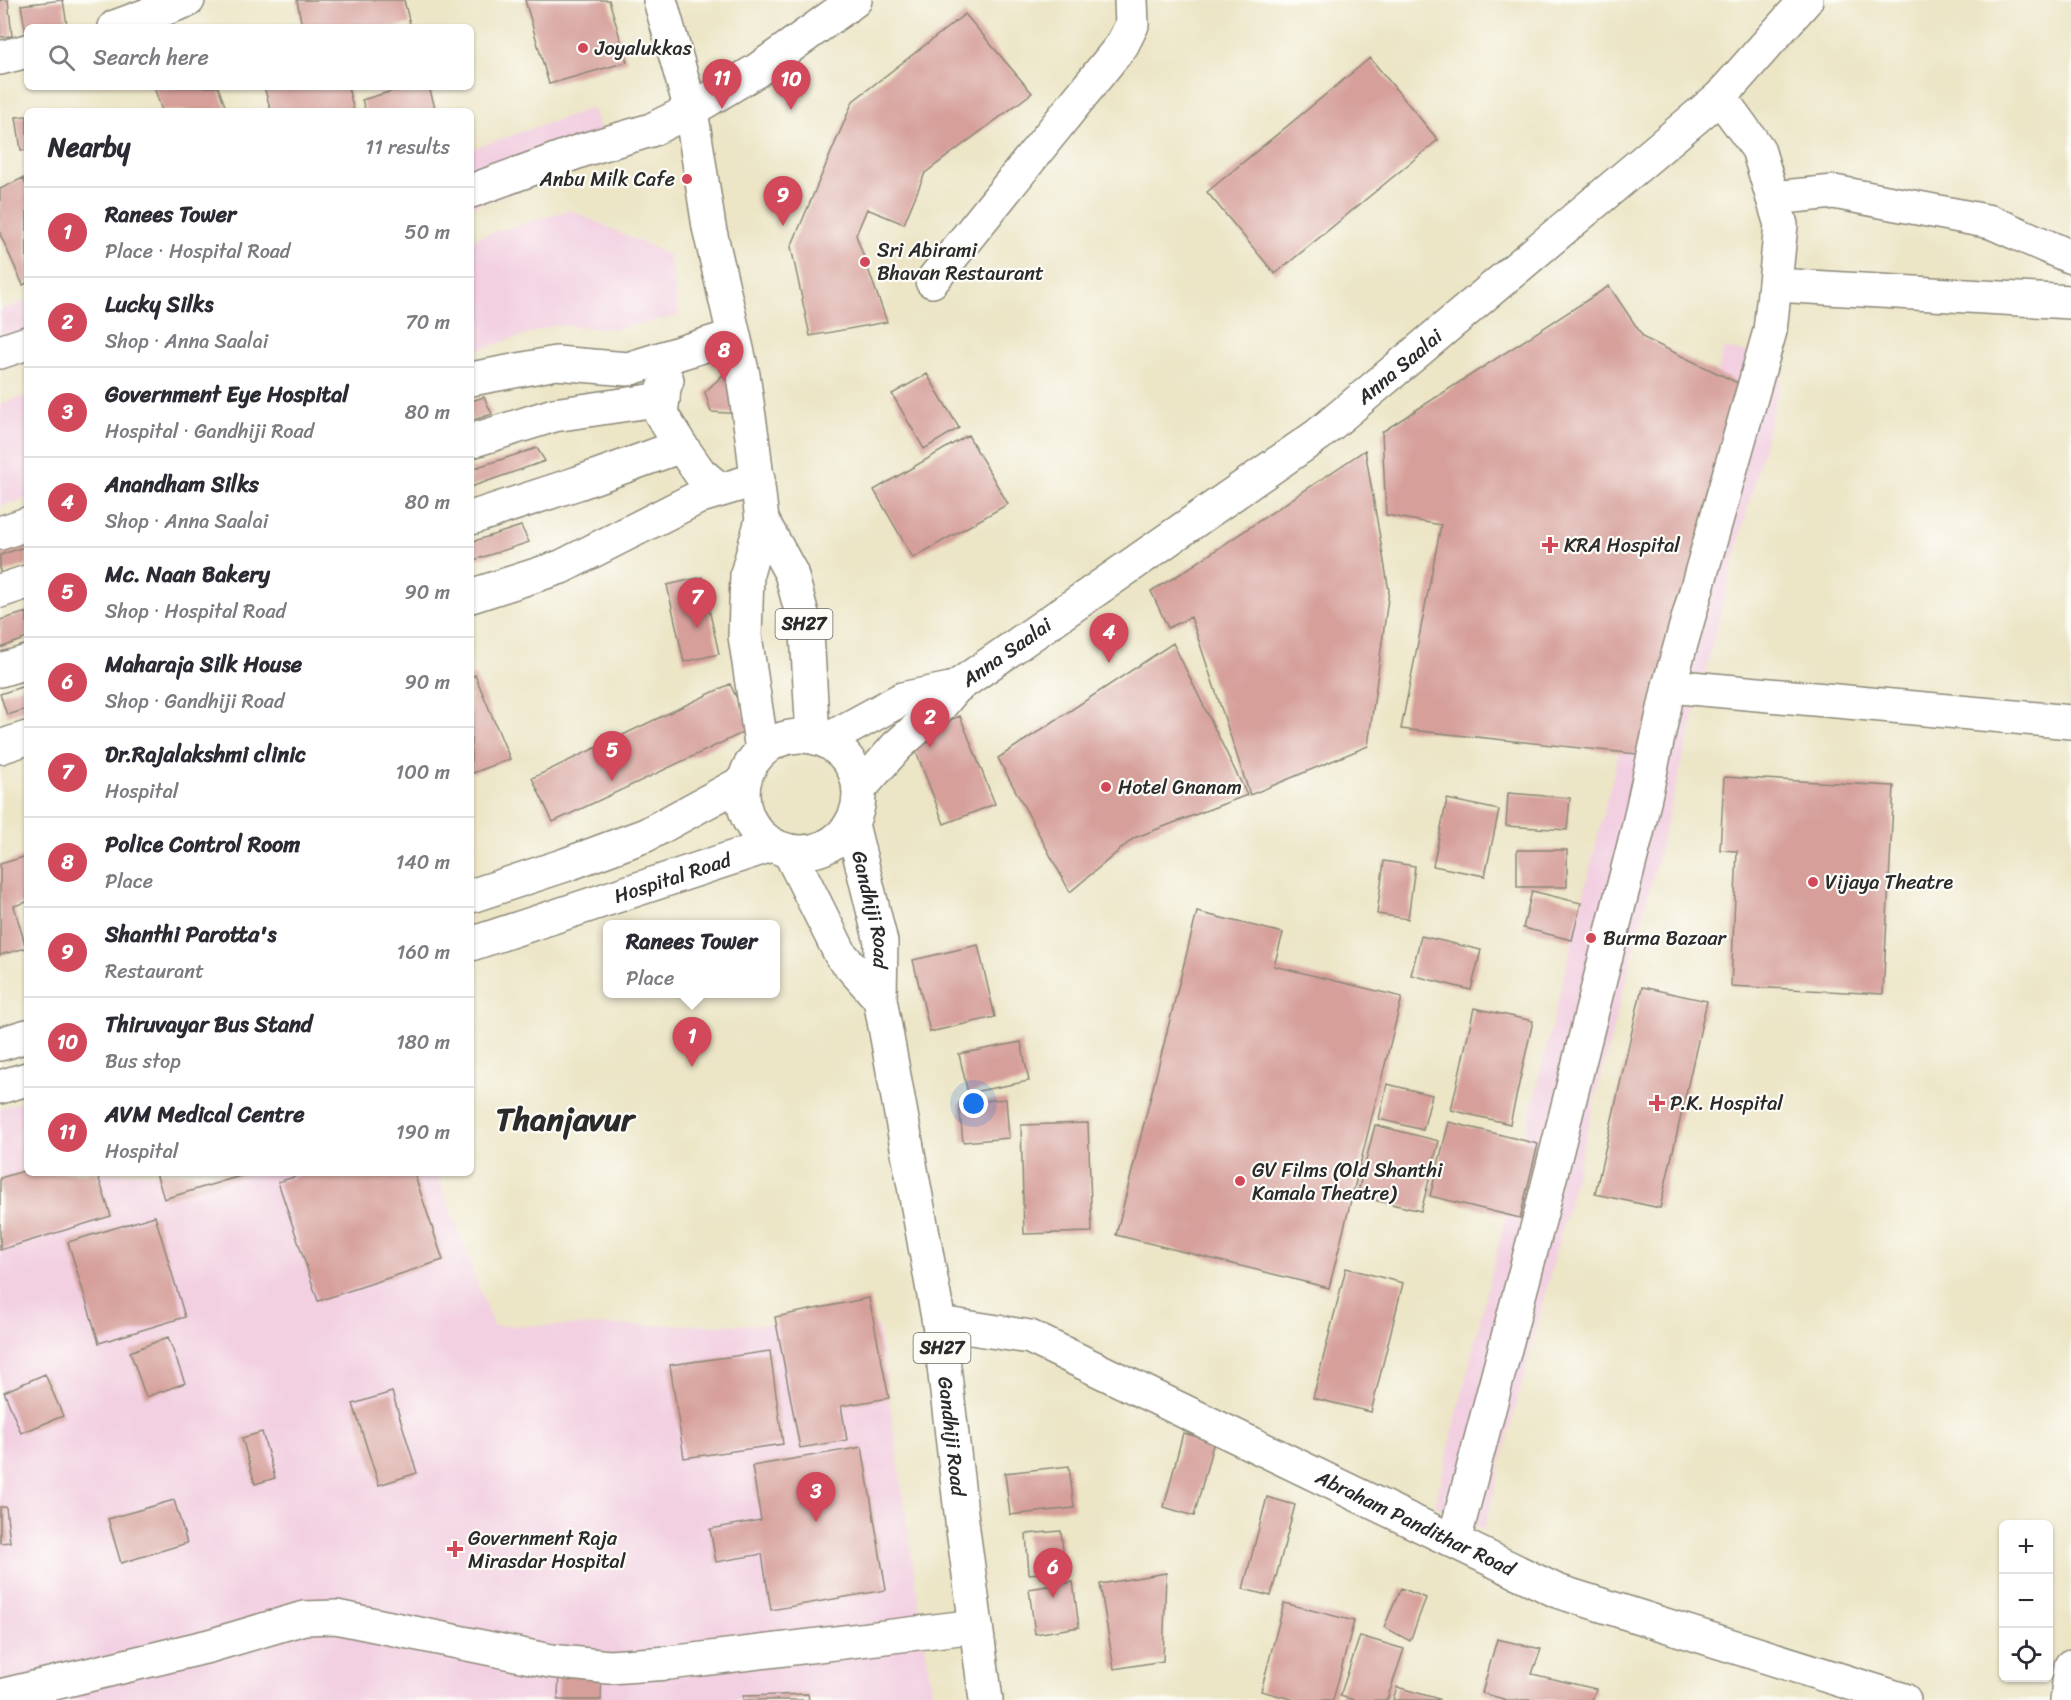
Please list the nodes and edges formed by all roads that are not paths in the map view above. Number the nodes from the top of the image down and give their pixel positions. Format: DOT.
graph roads {
  1 [pos="188,0"];
  2 [pos="660,0"];
  3 [pos="855,0"];
  4 [pos="1131,0"];
  5 [pos="1806,0"];
  6 [pos="123,24"];
  7 [pos="24,52"];
  8 [pos="0,58"];
  9 [pos="1720,97"];
  10 [pos="691,110"];
  11 [pos="474,190"];
  12 [pos="1773,198"];
  13 [pos="2071,257"];
  14 [pos="932,281"];
  15 [pos="1775,285"];
  16 [pos="2071,302"];
  17 [pos="734,336"];
  18 [pos="24,345"];
  19 [pos="0,352"];
  20 [pos="679,354"];
  21 [pos="474,378"];
  22 [pos="663,399"];
  23 [pos="474,440"];
  24 [pos="681,446"];
  25 [pos="758,479"];
  26 [pos="719,489"];
  27 [pos="474,517"];
  28 [pos="762,520"];
  29 [pos="24,525"];
  30 [pos="0,533"];
  31 [pos="24,583"];
  32 [pos="0,591"];
  33 [pos="474,595"];
  34 [pos="24,663"];
  35 [pos="0,670"];
  36 [pos="1669,686"];
  37 [pos="955,688"];
  38 [pos="2071,722"];
  39 [pos="24,739"];
  40 [pos="819,739"];
  41 [pos="0,747"];
  42 [pos="762,750"];
  43 [pos="743,782"];
  44 [pos="860,788"];
  45 [pos="852,824"];
  46 [pos="780,848"];
  47 [pos="474,895"];
  48 [pos="474,943"];
  49 [pos="880,999"];
  50 [pos="24,1037"];
  51 [pos="0,1044"];
  52 [pos="24,1080"];
  53 [pos="0,1087"];
  54 [pos="939,1323"];
  55 [pos="1454,1541"];
  56 [pos="976,1626"];
  57 [pos="2071,1666"];
  58 [pos="0,1696"];
  59 [pos="986,1700"];
  60 [pos="1904,1700"];
  61 [pos="2067,1700"];
  1 -- 6 [label="street"];
  2 -- 10 [label="street, SH27"];
  3 -- 10 [label="street"];
  4 -- 14 [label="street"];
  5 -- 9 [label="street, Anna Saalai"];
  7 -- 8 [label="street"];
  9 -- 12 [label="street"];
  9 -- 37 [label="street, Anna Saalai"];
  10 -- 11 [label="street"];
  10 -- 17 [label="street, SH27"];
  12 -- 13 [label="street"];
  12 -- 15 [label="street"];
  15 -- 16 [label="street"];
  15 -- 36 [label="street"];
  17 -- 20 [label="street"];
  17 -- 25 [label="street, SH27"];
  18 -- 19 [label="street"];
  20 -- 21 [label="street"];
  20 -- 22 [label="street"];
  22 -- 23 [label="street"];
  22 -- 24 [label="street"];
  24 -- 26 [label="street"];
  24 -- 27 [label="street"];
  25 -- 26 [label="street"];
  25 -- 28 [label="street, SH27"];
  26 -- 33 [label="street"];
  28 -- 40 [label="street, SH27"];
  28 -- 42 [label="street, SH27"];
  29 -- 30 [label="street"];
  31 -- 32 [label="street"];
  34 -- 35 [label="street"];
  36 -- 38 [label="street"];
  36 -- 55 [label="street"];
  37 -- 40 [label="street, Anna Saalai"];
  37 -- 44 [label="street, Anna Saalai"];
  39 -- 41 [label="street"];
  40 -- 42 [label="street"];
  40 -- 44 [label="street"];
  42 -- 43 [label="street"];
  43 -- 46 [label="street"];
  43 -- 47 [label="street"];
  44 -- 45 [label="street"];
  45 -- 46 [label="street"];
  45 -- 49 [label="street, Gandhiji Road / SH27"];
  46 -- 48 [label="street, Hospital Road"];
  46 -- 49 [label="street, Gandhiji Road"];
  49 -- 54 [label="street, Gandhiji Road / SH27"];
  50 -- 51 [label="street"];
  52 -- 53 [label="street"];
  54 -- 55 [label="street, Abraham Pandithar Road"];
  54 -- 56 [label="street, Gandhiji Road / SH27"];
  55 -- 60 [label="street, Abraham Pandithar Road"];
  56 -- 58 [label="street"];
  56 -- 59 [label="street, Gandhiji Road / SH27"];
  57 -- 61 [label="street"];
}
